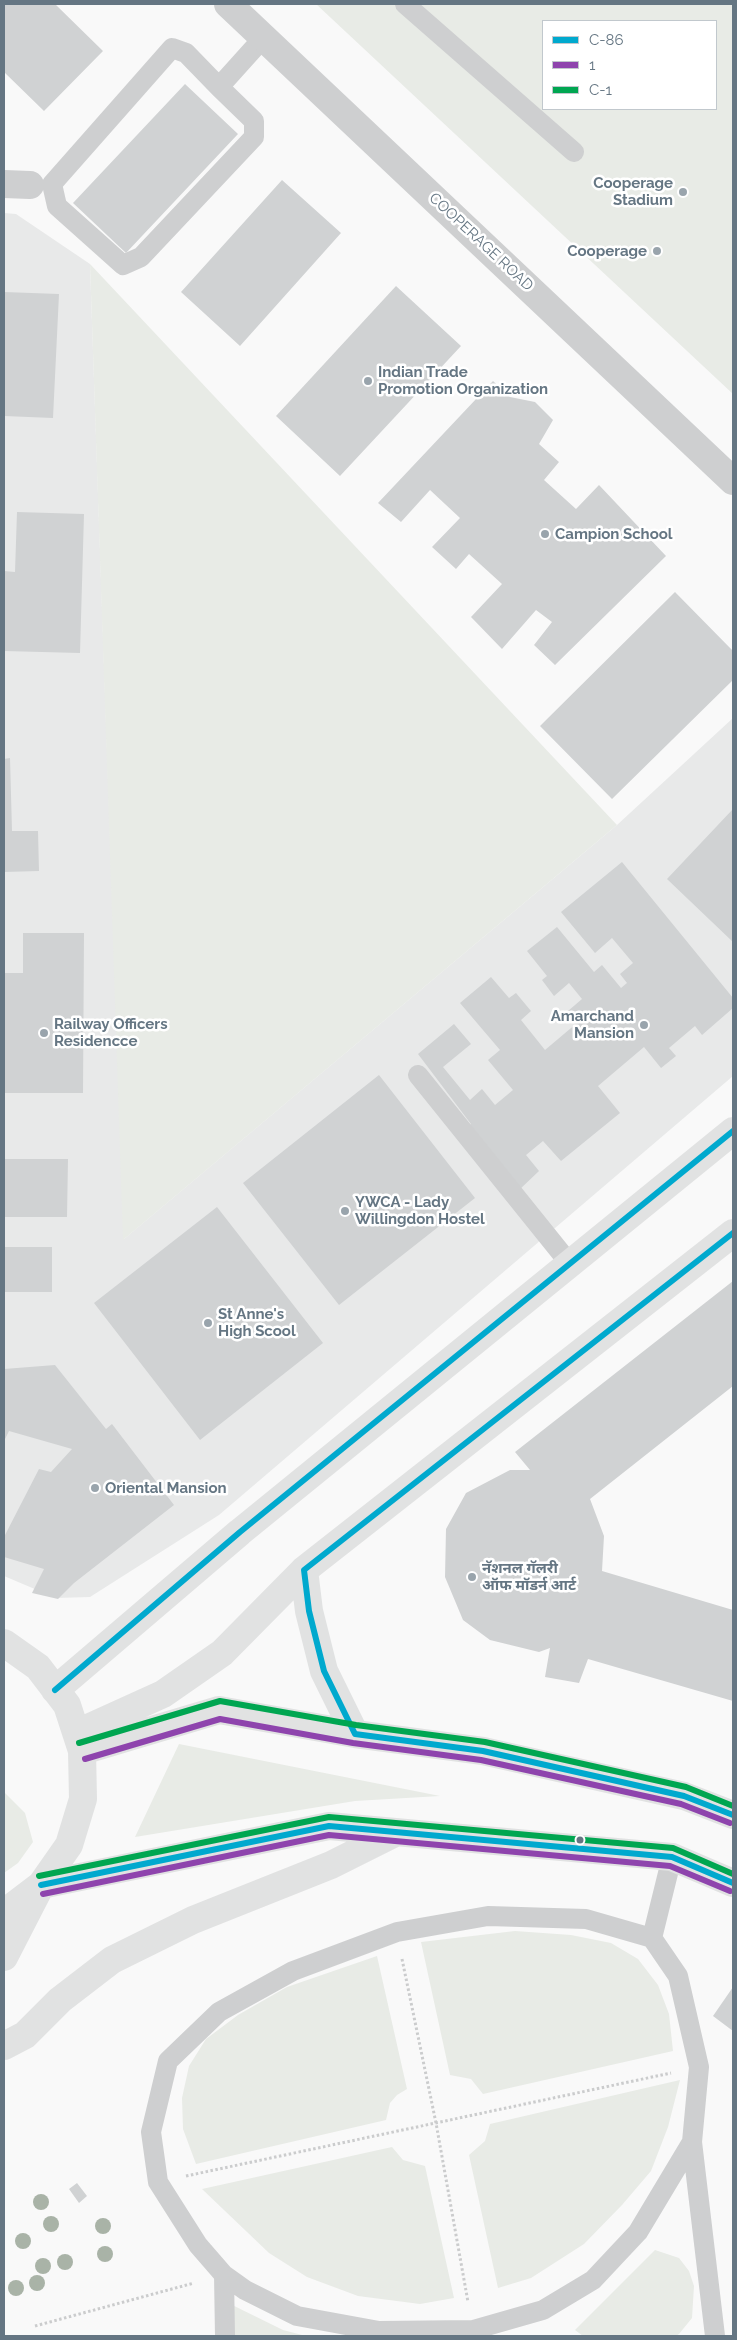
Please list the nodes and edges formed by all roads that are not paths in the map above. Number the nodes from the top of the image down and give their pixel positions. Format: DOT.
graph roads {
  1 [pos="228,4"];
  2 [pos="405,4"];
  3 [pos="264,37"];
  4 [pos="219,87"];
  5 [pos="574,152"];
  6 [pos="4,184"];
  7 [pos="30,185"];
  8 [pos="733,481"];
  9 [pos="418,1075"];
  10 [pos="733,1131"];
  11 [pos="733,1233"];
  12 [pos="570,1264"];
  13 [pos="304,1570"];
  14 [pos="4,1643"];
  15 [pos="55,1690"];
  16 [pos="355,1734"];
  17 [pos="80,1742"];
  18 [pos="733,1815"];
  19 [pos="395,1833"];
  20 [pos="672,1857"];
  21 [pos="733,1883"];
  22 [pos="42,1885"];
  23 [pos="4,1913"];
  24 [pos="652,1938"];
  25 [pos="4,1957"];
  26 [pos="4,2046"];
  27 [pos="692,2142"];
  28 [pos="224,2275"];
  29 [pos="225,2336"];
  30 [pos="715,2336"];
  1 -- 3 [label="street, COOPERAGE ROAD"];
  2 -- 5 [label="lane"];
  3 -- 4 [label="lane"];
  3 -- 8 [label="street, COOPERAGE ROAD"];
  4 -- 4 [label="lane"];
  6 -- 7 [label="street"];
  9 -- 12 [label="lane"];
  10 -- 12 [label="main road"];
  11 -- 13 [label="main road"];
  12 -- 15 [label="main road"];
  13 -- 16 [label="main road"];
  13 -- 17 [label="main road"];
  14 -- 15 [label="main road"];
  15 -- 17 [label="main road"];
  16 -- 17 [label="main road"];
  16 -- 18 [label="main road"];
  17 -- 22 [label="main road"];
  19 -- 20 [label="main road"];
  19 -- 22 [label="main road"];
  19 -- 26 [label="main road"];
  20 -- 21 [label="main road"];
  20 -- 24 [label="lane"];
  22 -- 23 [label="main road"];
  22 -- 25 [label="main road"];
  24 -- 27 [label="lane"];
  24 -- 28 [label="lane"];
  27 -- 28 [label="lane"];
  27 -- 30 [label="lane"];
  28 -- 29 [label="lane"];
}
